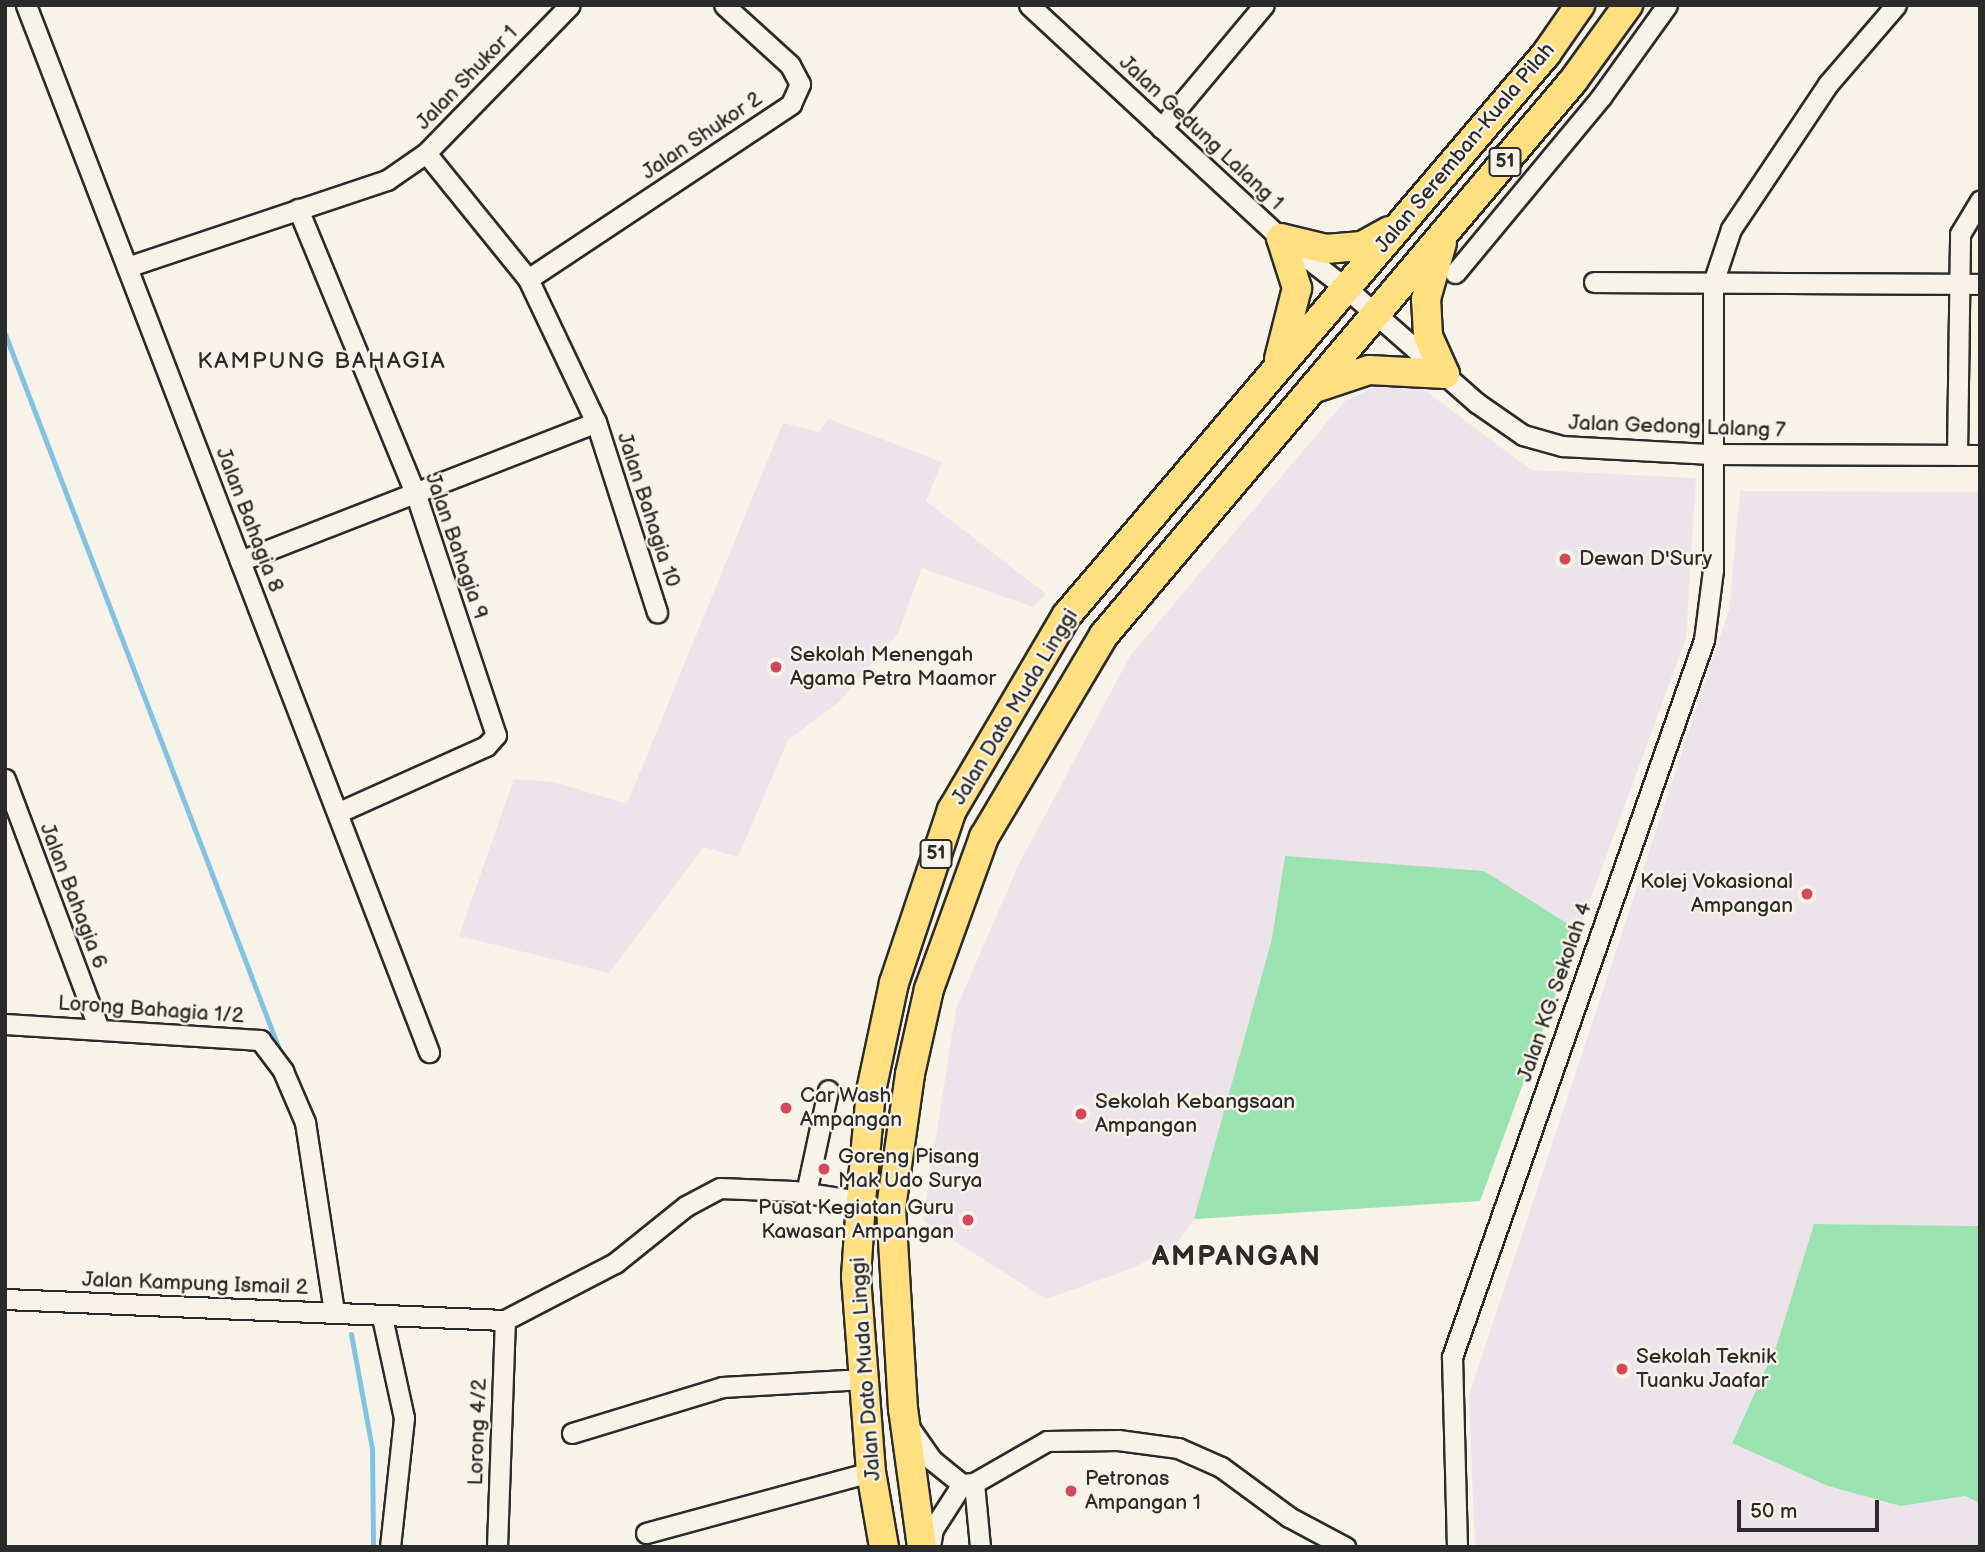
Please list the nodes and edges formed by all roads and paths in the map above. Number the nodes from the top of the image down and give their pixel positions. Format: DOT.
graph roads {
  1 [pos="26,5"];
  2 [pos="570,5"];
  3 [pos="724,5"];
  4 [pos="1029,5"];
  5 [pos="1264,5"];
  6 [pos="1580,5"];
  7 [pos="1628,5"];
  8 [pos="1667,5"];
  9 [pos="1896,5"];
  10 [pos="1161,128"];
  11 [pos="426,153"];
  12 [pos="1980,201"];
  13 [pos="298,209"];
  14 [pos="1402,224"];
  15 [pos="1445,232"];
  16 [pos="1282,238"];
  17 [pos="127,267"];
  18 [pos="1455,273"];
  19 [pos="528,279"];
  20 [pos="1594,282"];
  21 [pos="1713,283"];
  22 [pos="1980,284"];
  23 [pos="1958,285"];
  24 [pos="1346,288"];
  25 [pos="1376,314"];
  26 [pos="1273,374"];
  27 [pos="1445,374"];
  28 [pos="1312,389"];
  29 [pos="596,422"];
  30 [pos="1712,454"];
  31 [pos="1957,455"];
  32 [pos="1980,455"];
  33 [pos="416,495"];
  34 [pos="240,561"];
  35 [pos="657,612"];
  36 [pos="5,779"];
  37 [pos="337,813"];
  38 [pos="5,1024"];
  39 [pos="99,1029"];
  40 [pos="429,1052"];
  41 [pos="828,1090"];
  42 [pos="806,1193"];
  43 [pos="861,1201"];
  44 [pos="5,1299"];
  45 [pos="334,1312"];
  46 [pos="382,1317"];
  47 [pos="505,1320"];
  48 [pos="864,1379"];
  49 [pos="904,1409"];
  50 [pos="572,1433"];
  51 [pos="871,1472"];
  52 [pos="968,1483"];
  53 [pos="646,1533"];
  54 [pos="390,1547"];
  55 [pos="497,1547"];
  56 [pos="884,1547"];
  57 [pos="922,1547"];
  58 [pos="930,1547"];
  59 [pos="979,1547"];
  60 [pos="1345,1547"];
  61 [pos="1457,1547"];
  1 -- 17 [label="street, Jalan Bahagia 8"];
  2 -- 11 [label="street, Jalan Shukor 1"];
  3 -- 19 [label="street, Jalan Shukor 2"];
  4 -- 10 [label="street, Jalan Gedung Lalang 1"];
  5 -- 10 [label="street"];
  6 -- 14 [label="highway, Jalan Seremban-Kuala Pilah / 51"];
  7 -- 15 [label="highway, Jalan Seremban-Kuala Pilah / 51"];
  8 -- 18 [label="street"];
  9 -- 21 [label="street, Jalan KG. Sekolah 4"];
  10 -- 16 [label="street, Jalan Gedung Lalang 1"];
  11 -- 13 [label="street, Jalan Shukor 1"];
  11 -- 19 [label="street, Jalan Bahagia 10"];
  12 -- 23 [label="street"];
  13 -- 17 [label="street, Jalan Shukor 1"];
  13 -- 33 [label="street, Jalan Bahagia 9"];
  14 -- 16 [label="highway"];
  14 -- 24 [label="highway, Jalan Seremban-Kuala Pilah / 51"];
  15 -- 25 [label="highway, Jalan Seremban-Kuala Pilah / 51"];
  15 -- 27 [label="highway"];
  16 -- 24 [label="street, Jalan Gedung Lalang 1"];
  16 -- 26 [label="highway"];
  17 -- 34 [label="street, Jalan Bahagia 8"];
  19 -- 29 [label="street, Jalan Bahagia 10"];
  20 -- 21 [label="street"];
  21 -- 23 [label="street"];
  21 -- 30 [label="street, Jalan KG. Sekolah 4"];
  22 -- 23 [label="street"];
  23 -- 31 [label="street"];
  24 -- 25 [label="street, Jalan Gedung Lalang 1"];
  24 -- 26 [label="highway, Jalan Dato Muda Linggi / 51"];
  25 -- 27 [label="street, Jalan Gedong Lalang 7"];
  25 -- 28 [label="highway, Jalan Dato Muda Linggi / 51"];
  26 -- 43 [label="highway, Jalan Dato Muda Linggi / 51"];
  27 -- 28 [label="highway"];
  27 -- 30 [label="street, Jalan Gedong Lalang 7"];
  28 -- 49 [label="highway, Jalan Dato Muda Linggi / 51"];
  29 -- 33 [label="street, Jalan Bahagia 10"];
  29 -- 35 [label="street, Jalan Bahagia 10"];
  30 -- 31 [label="street, Jalan Gedong Lalang 7"];
  30 -- 61 [label="street, Jalan KG. Sekolah 4"];
  31 -- 32 [label="street, Jalan Gedong Lalang 7"];
  33 -- 34 [label="street, Jalan Bahagia 10"];
  33 -- 37 [label="street, Jalan Bahagia 9"];
  34 -- 37 [label="street, Jalan Bahagia 8"];
  36 -- 39 [label="street, Jalan Bahagia 6"];
  37 -- 40 [label="street, Jalan Bahagia 8"];
  38 -- 39 [label="street, Lorong Bahagia 1/2"];
  39 -- 45 [label="street, Lorong Bahagia 1/2"];
  41 -- 42 [label="street"];
  42 -- 43 [label="street"];
  42 -- 47 [label="street"];
  43 -- 48 [label="highway, Jalan Dato Muda Linggi / 51"];
  44 -- 45 [label="street, Jalan Kampung Ismail 2"];
  45 -- 46 [label="street, Jalan Kampung Ismail 2"];
  46 -- 47 [label="street, Jalan Kampung Ismail 2"];
  46 -- 54 [label="street"];
  47 -- 55 [label="street, Lorong 4/2"];
  48 -- 50 [label="street"];
  48 -- 51 [label="highway, Jalan Dato Muda Linggi / 51"];
  49 -- 52 [label="street"];
  49 -- 57 [label="highway, Jalan Dato Muda Linggi / 51"];
  51 -- 53 [label="street"];
  51 -- 56 [label="highway, Jalan Dato Muda Linggi / 51"];
  52 -- 58 [label="street"];
  52 -- 59 [label="street"];
  52 -- 60 [label="street"];
}
